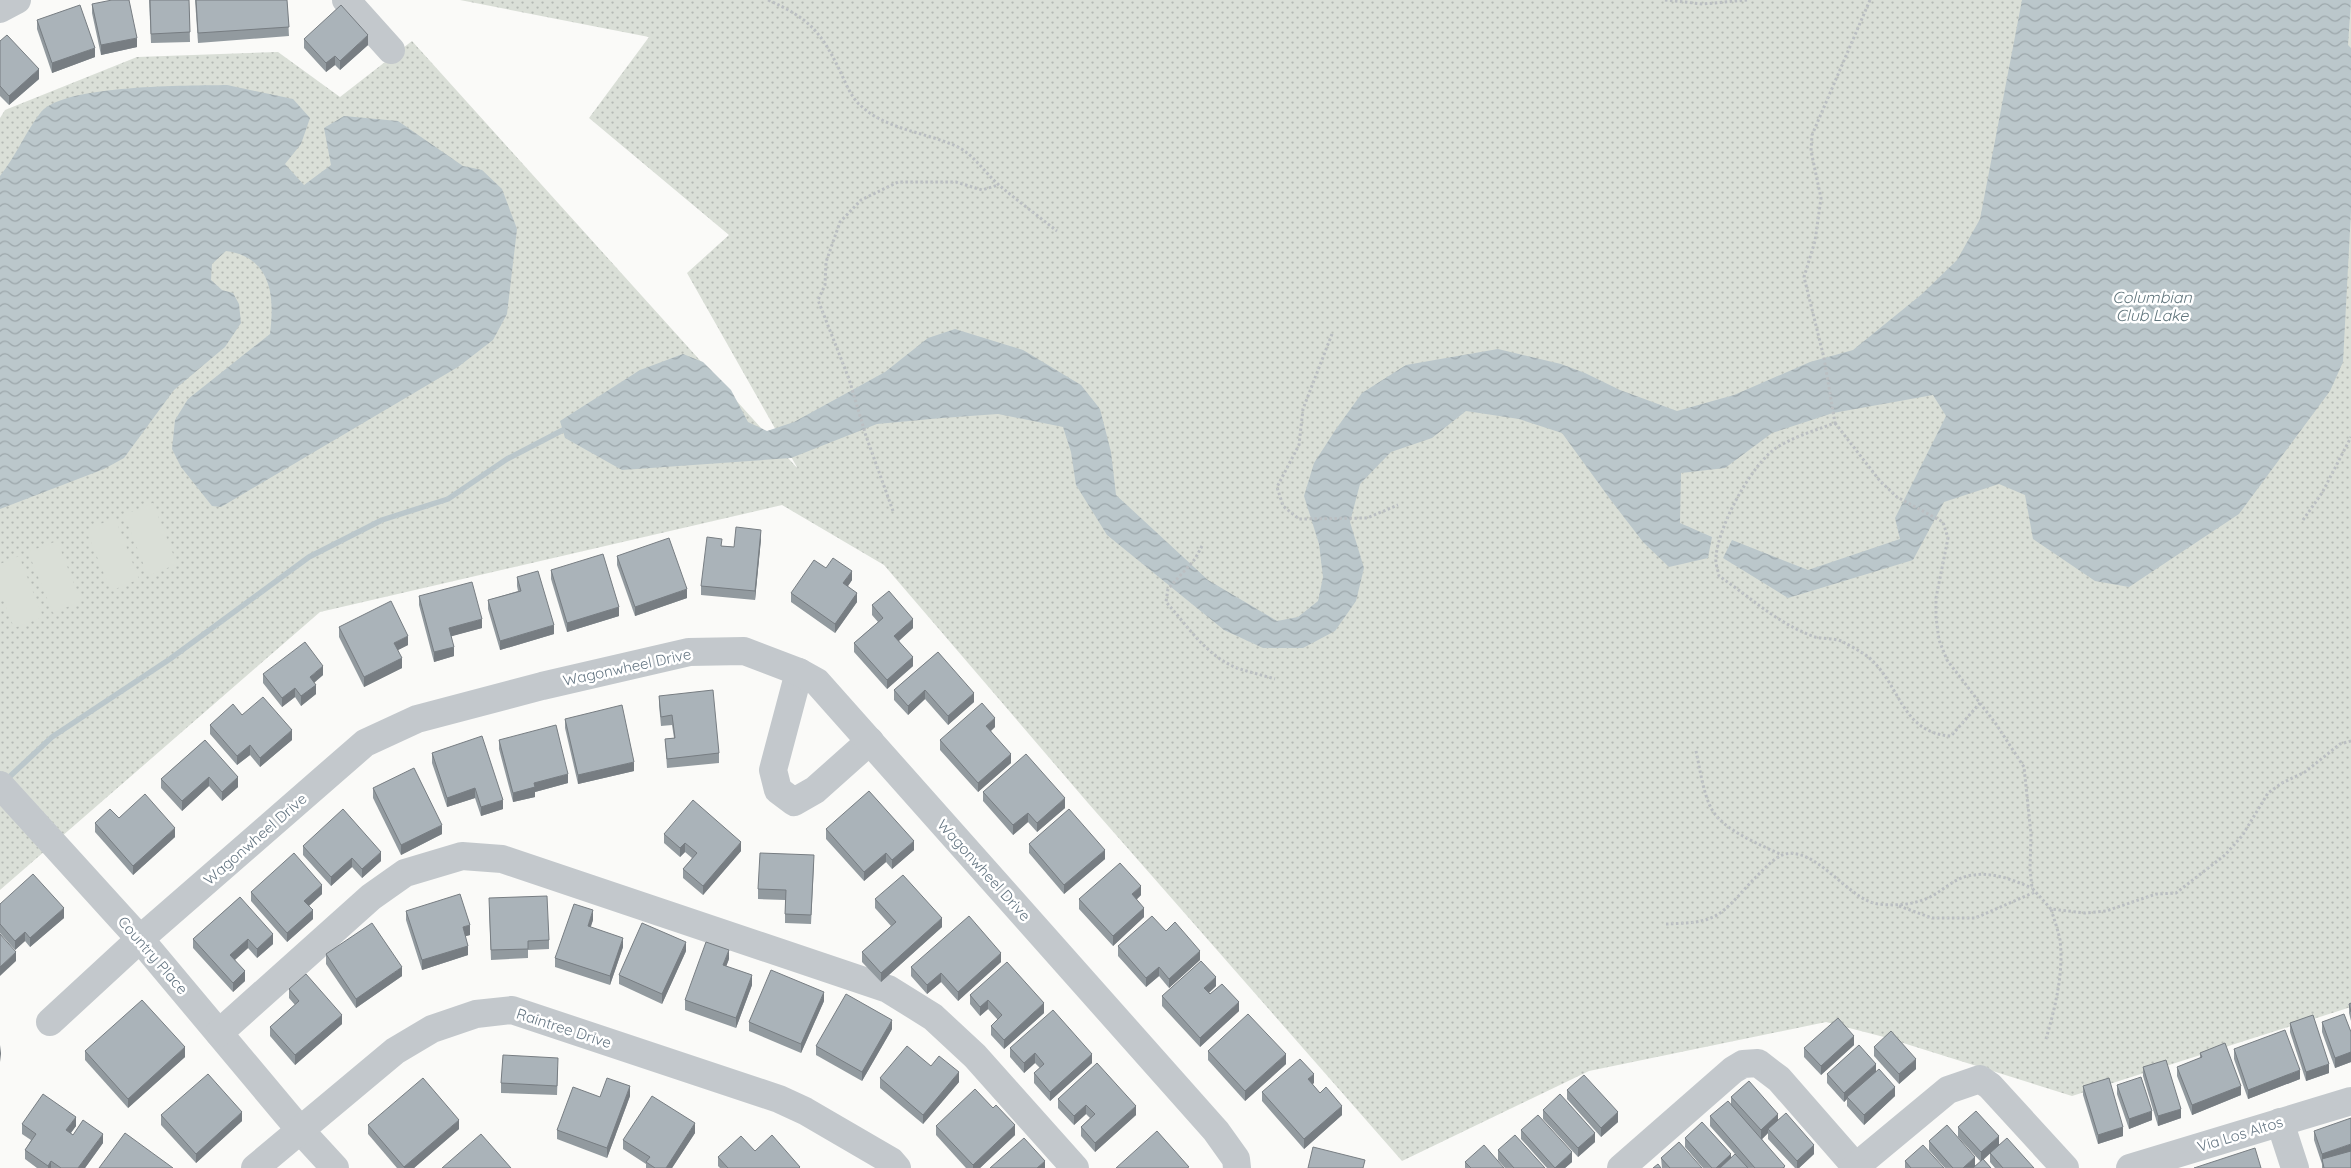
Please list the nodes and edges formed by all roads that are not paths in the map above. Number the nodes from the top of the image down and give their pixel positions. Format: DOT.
graph roads {
  1 [pos="17,0"];
  2 [pos="346,0"];
  3 [pos="0,9"];
  4 [pos="391,50"];
  5 [pos="799,672"];
  6 [pos="870,741"];
  7 [pos="0,785"];
  8 [pos="140,939"];
  9 [pos="50,1022"];
  10 [pos="219,1033"];
  11 [pos="2351,1101"];
  12 [pos="2280,1122"];
  13 [pos="300,1130"];
  14 [pos="890,1166"];
  15 [pos="1855,1167"];
  16 [pos="255,1168"];
  17 [pos="336,1168"];
  18 [pos="1075,1168"];
  19 [pos="1237,1168"];
  20 [pos="1621,1168"];
  21 [pos="2065,1168"];
  22 [pos="2131,1168"];
  23 [pos="2295,1168"];
  1 -- 3 [label="street"];
  2 -- 4 [label="street"];
  5 -- 6 [label="street, Wagonwheel Drive"];
  5 -- 6 [label="street"];
  5 -- 8 [label="street, Wagonwheel Drive"];
  6 -- 19 [label="street, Wagonwheel Drive"];
  7 -- 8 [label="street, Country Place"];
  8 -- 9 [label="street, Wagonwheel Drive"];
  8 -- 10 [label="street, Country Place"];
  10 -- 13 [label="street, Country Place"];
  10 -- 18 [label="street"];
  11 -- 12 [label="street, Via Los Altos"];
  12 -- 22 [label="street, Via Los Altos"];
  12 -- 23 [label="street"];
  13 -- 14 [label="street, Raintree Drive"];
  13 -- 16 [label="street, Raintree Drive"];
  13 -- 17 [label="street, Country Place"];
  15 -- 20 [label="street"];
  15 -- 21 [label="street"];
}
